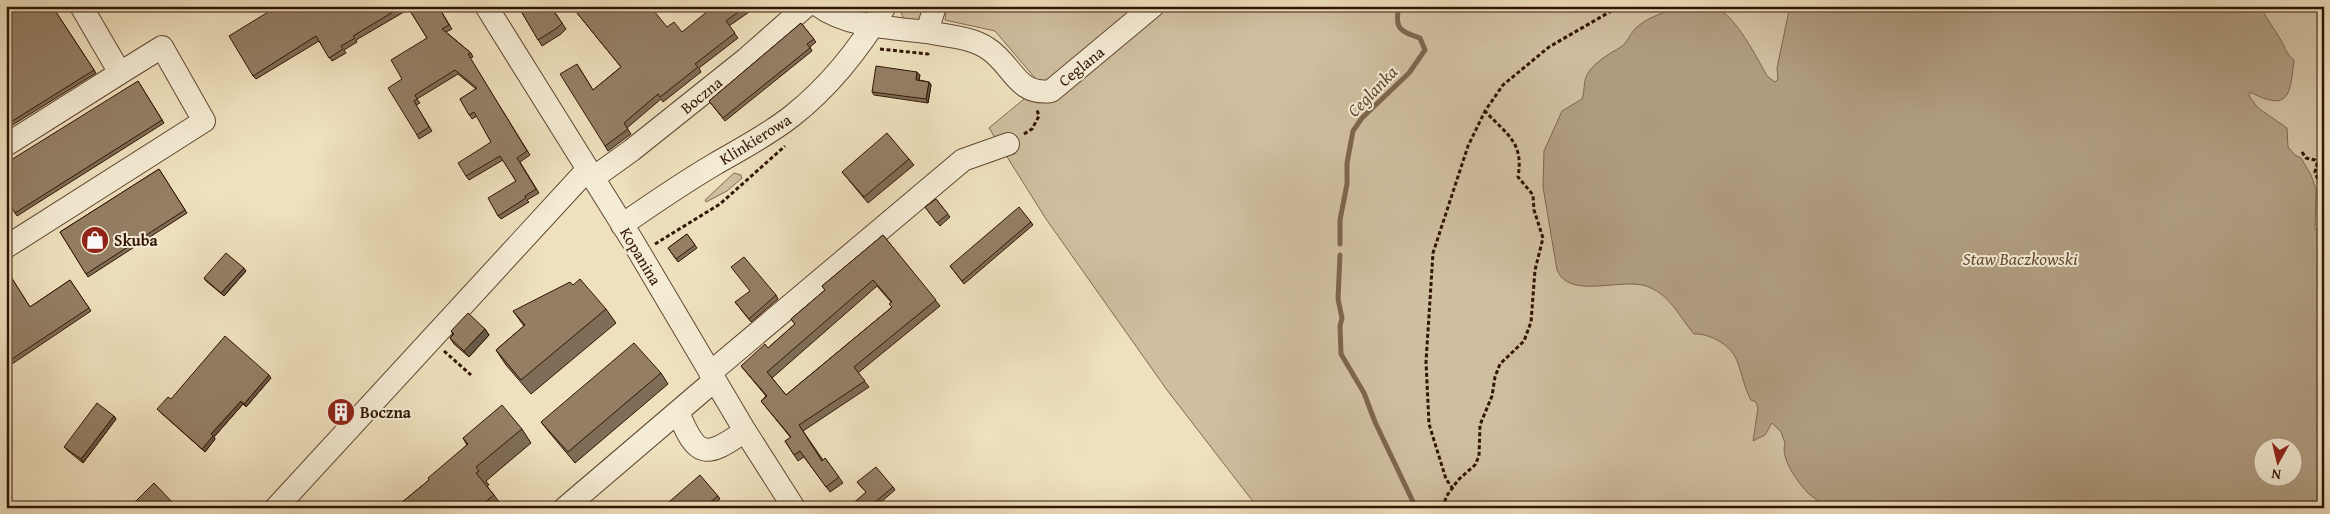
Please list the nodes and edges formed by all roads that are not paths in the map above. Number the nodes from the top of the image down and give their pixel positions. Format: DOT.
graph roads {
  1 [pos="81,6"];
  2 [pos="486,6"];
  3 [pos="806,6"];
  4 [pos="819,6"];
  5 [pos="885,6"];
  6 [pos="934,6"];
  7 [pos="1153,6"];
  8 [pos="874,25"];
  9 [pos="930,41"];
  10 [pos="120,73"];
  11 [pos="1008,144"];
  12 [pos="6,145"];
  13 [pos="590,174"];
  14 [pos="622,225"];
  15 [pos="6,247"];
  16 [pos="713,377"];
  17 [pos="678,412"];
  18 [pos="745,431"];
  19 [pos="276,508"];
  20 [pos="565,508"];
  21 [pos="794,508"];
  1 -- 10 [label="street"];
  2 -- 13 [label="street, Kopanina"];
  3 -- 13 [label="street, Boczna"];
  4 -- 8 [label="street"];
  5 -- 8 [label="street, Klinkierowa"];
  6 -- 9 [label="street"];
  7 -- 9 [label="street, Ceglana"];
  8 -- 9 [label="street"];
  8 -- 14 [label="street, Klinkierowa"];
  10 -- 12 [label="street"];
  10 -- 15 [label="street"];
  11 -- 16 [label="street"];
  13 -- 14 [label="street, Kopanina"];
  13 -- 19 [label="street, Boczna"];
  14 -- 16 [label="street, Kopanina"];
  16 -- 17 [label="street"];
  16 -- 18 [label="street, Kopanina"];
  17 -- 18 [label="street"];
  17 -- 20 [label="street"];
  18 -- 21 [label="street, Kopanina"];
}
